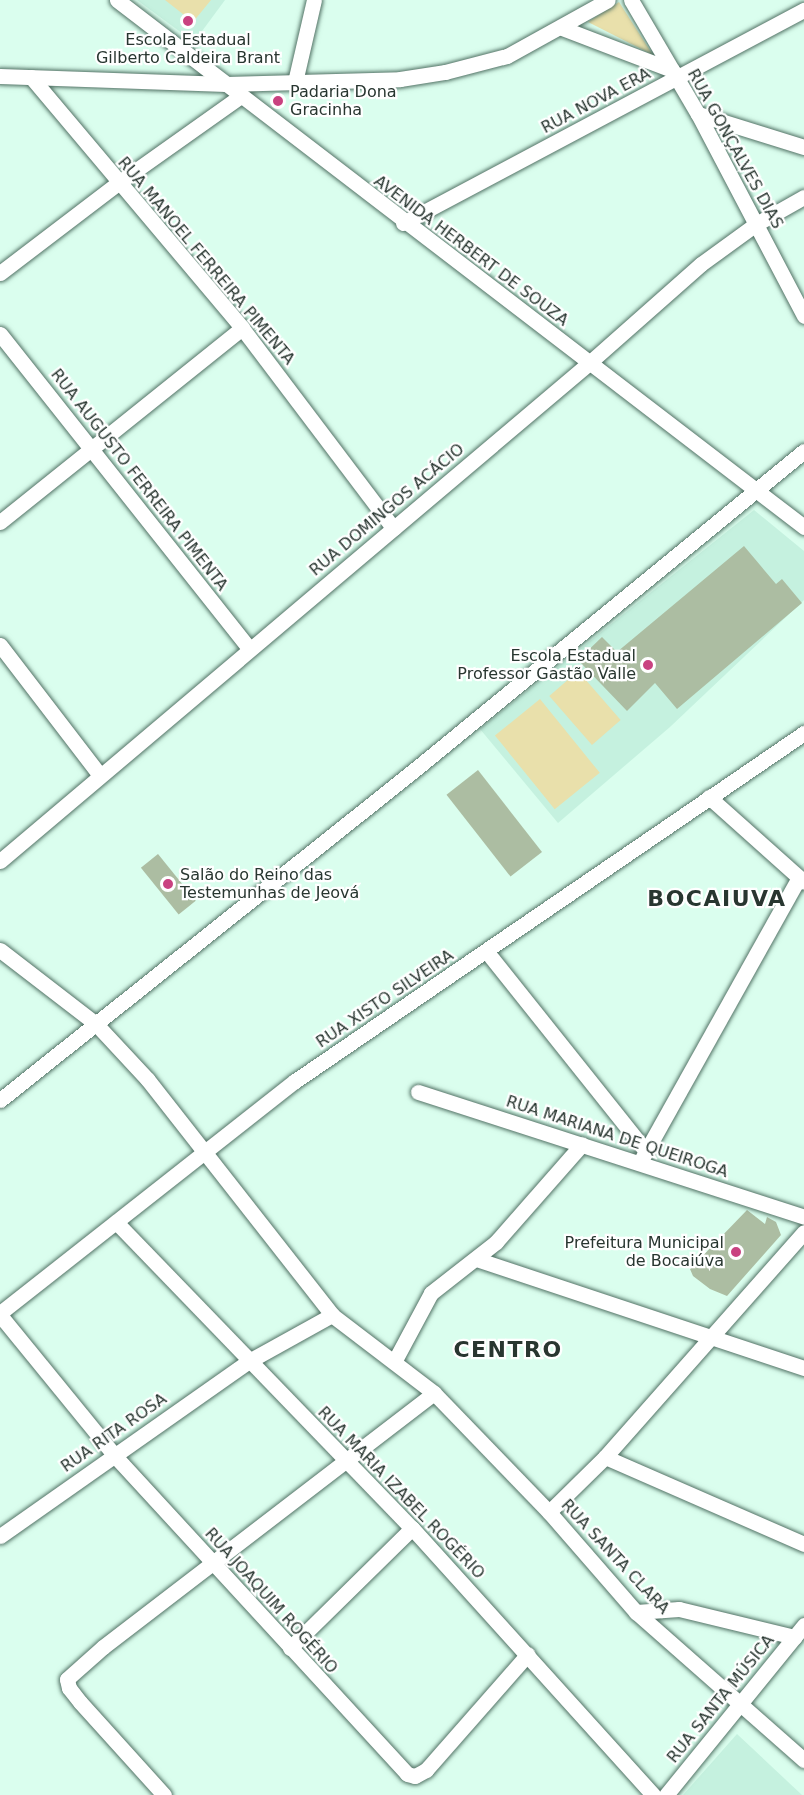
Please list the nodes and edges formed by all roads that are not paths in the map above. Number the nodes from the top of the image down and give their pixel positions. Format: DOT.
graph roads {
  1 [pos="117,0"];
  2 [pos="314,0"];
  3 [pos="608,0"];
  4 [pos="631,0"];
  5 [pos="804,10"];
  6 [pos="562,28"];
  7 [pos="674,75"];
  8 [pos="0,76"];
  9 [pos="31,77"];
  10 [pos="295,82"];
  11 [pos="226,84"];
  12 [pos="241,96"];
  13 [pos="698,114"];
  14 [pos="804,147"];
  15 [pos="117,183"];
  16 [pos="804,197"];
  17 [pos="403,223"];
  18 [pos="756,224"];
  19 [pos="0,273"];
  20 [pos="804,316"];
  21 [pos="242,328"];
  22 [pos="0,334"];
  23 [pos="589,363"];
  24 [pos="89,448"];
  25 [pos="804,452"];
  26 [pos="756,491"];
  27 [pos="0,522"];
  28 [pos="804,527"];
  29 [pos="393,528"];
  30 [pos="0,645"];
  31 [pos="250,649"];
  32 [pos="804,733"];
  33 [pos="99,774"];
  34 [pos="709,797"];
  35 [pos="0,861"];
  36 [pos="802,880"];
  37 [pos="0,950"];
  38 [pos="487,952"];
  39 [pos="96,1024"];
  40 [pos="418,1092"];
  41 [pos="0,1100"];
  42 [pos="582,1144"];
  43 [pos="205,1149"];
  44 [pos="643,1156"];
  45 [pos="804,1217"];
  46 [pos="116,1222"];
  47 [pos="804,1232"];
  48 [pos="476,1259"];
  49 [pos="0,1314"];
  50 [pos="332,1315"];
  51 [pos="713,1337"];
  52 [pos="249,1361"];
  53 [pos="394,1362"];
  54 [pos="804,1368"];
  55 [pos="434,1394"];
  56 [pos="114,1455"];
  57 [pos="605,1457"];
  58 [pos="345,1460"];
  59 [pos="549,1512"];
  60 [pos="412,1528"];
  61 [pos="0,1536"];
  62 [pos="804,1544"];
  63 [pos="212,1562"];
  64 [pos="636,1612"];
  65 [pos="799,1631"];
  66 [pos="290,1648"];
  67 [pos="528,1654"];
  68 [pos="743,1702"];
  69 [pos="804,1760"];
  70 [pos="164,1795"];
  71 [pos="653,1795"];
  72 [pos="666,1795"];
  1 -- 11 [label="street, AVENIDA HERBERT DE SOUZA"];
  2 -- 10 [label="street"];
  3 -- 6 [label="street"];
  4 -- 7 [label="street, RUA GONÇALVES DIAS"];
  5 -- 7 [label="street, RUA NOVA ERA"];
  6 -- 7 [label="street"];
  6 -- 10 [label="street"];
  7 -- 13 [label="street, RUA GONÇALVES DIAS"];
  7 -- 17 [label="street, RUA NOVA ERA"];
  8 -- 9 [label="street"];
  9 -- 11 [label="street"];
  9 -- 15 [label="street, RUA MANOEL FERREIRA PIMENTA"];
  10 -- 11 [label="street"];
  11 -- 12 [label="street, AVENIDA HERBERT DE SOUZA"];
  12 -- 15 [label="street"];
  12 -- 17 [label="street, AVENIDA HERBERT DE SOUZA"];
  13 -- 14 [label="street"];
  13 -- 18 [label="street, RUA GONÇALVES DIAS"];
  15 -- 19 [label="street"];
  15 -- 21 [label="street, RUA MANOEL FERREIRA PIMENTA"];
  16 -- 18 [label="street, RUA DOMINGOS ACÁCIO"];
  17 -- 23 [label="street, AVENIDA HERBERT DE SOUZA"];
  18 -- 20 [label="street, RUA GONÇALVES DIAS"];
  18 -- 23 [label="street, RUA DOMINGOS ACÁCIO"];
  21 -- 24 [label="street"];
  21 -- 29 [label="street, RUA MANOEL FERREIRA PIMENTA"];
  22 -- 24 [label="street, RUA AUGUSTO FERREIRA PIMENTA"];
  23 -- 26 [label="street, AVENIDA HERBERT DE SOUZA"];
  23 -- 29 [label="street, RUA DOMINGOS ACÁCIO"];
  24 -- 27 [label="street"];
  24 -- 31 [label="street, RUA AUGUSTO FERREIRA PIMENTA"];
  25 -- 26 [label="street"];
  26 -- 28 [label="street, AVENIDA HERBERT DE SOUZA"];
  26 -- 39 [label="street"];
  29 -- 31 [label="street, RUA DOMINGOS ACÁCIO"];
  30 -- 33 [label="street"];
  31 -- 33 [label="street, RUA DOMINGOS ACÁCIO"];
  32 -- 34 [label="street, RUA XISTO SILVEIRA"];
  33 -- 35 [label="street, RUA DOMINGOS ACÁCIO"];
  34 -- 36 [label="street"];
  34 -- 38 [label="street, RUA XISTO SILVEIRA"];
  36 -- 44 [label="street"];
  37 -- 39 [label="street, RUA SANTA CLARA"];
  38 -- 43 [label="street, RUA XISTO SILVEIRA"];
  38 -- 44 [label="street"];
  39 -- 41 [label="street"];
  39 -- 43 [label="street, RUA SANTA CLARA"];
  40 -- 42 [label="street, RUA MARIANA DE QUEIROGA"];
  42 -- 44 [label="street, RUA MARIANA DE QUEIROGA"];
  42 -- 48 [label="street"];
  43 -- 46 [label="street, RUA XISTO SILVEIRA"];
  43 -- 50 [label="street, RUA SANTA CLARA"];
  44 -- 45 [label="street, RUA MARIANA DE QUEIROGA"];
  46 -- 49 [label="street, RUA XISTO SILVEIRA"];
  46 -- 52 [label="street, RUA MARIA IZABEL ROGÉRIO"];
  47 -- 51 [label="street"];
  48 -- 51 [label="street"];
  48 -- 53 [label="street"];
  49 -- 56 [label="street, RUA JOAQUIM ROGÉRIO"];
  50 -- 52 [label="street, RUA RITA ROSA"];
  50 -- 53 [label="street, RUA SANTA CLARA"];
  51 -- 54 [label="street"];
  51 -- 57 [label="street"];
  52 -- 56 [label="street, RUA RITA ROSA"];
  52 -- 58 [label="street, RUA MARIA IZABEL ROGÉRIO"];
  53 -- 55 [label="street, RUA SANTA CLARA"];
  55 -- 58 [label="street"];
  55 -- 59 [label="street, RUA SANTA CLARA"];
  56 -- 61 [label="street, RUA RITA ROSA"];
  56 -- 63 [label="street, RUA JOAQUIM ROGÉRIO"];
  57 -- 59 [label="street"];
  57 -- 62 [label="street"];
  58 -- 60 [label="street, RUA MARIA IZABEL ROGÉRIO"];
  58 -- 63 [label="street"];
  59 -- 64 [label="street, RUA SANTA CLARA"];
  60 -- 66 [label="street"];
  60 -- 67 [label="street, RUA MARIA IZABEL ROGÉRIO"];
  63 -- 66 [label="street, RUA JOAQUIM ROGÉRIO"];
  63 -- 70 [label="street"];
  64 -- 65 [label="street"];
  64 -- 68 [label="street, RUA SANTA CLARA"];
  65 -- 68 [label="street, RUA SANTA MÚSICA"];
  66 -- 67 [label="street, RUA JOAQUIM ROGÉRIO"];
  67 -- 71 [label="street, RUA MARIA IZABEL ROGÉRIO"];
  68 -- 69 [label="street, RUA SANTA CLARA"];
  68 -- 72 [label="street, RUA SANTA MÚSICA"];
}
